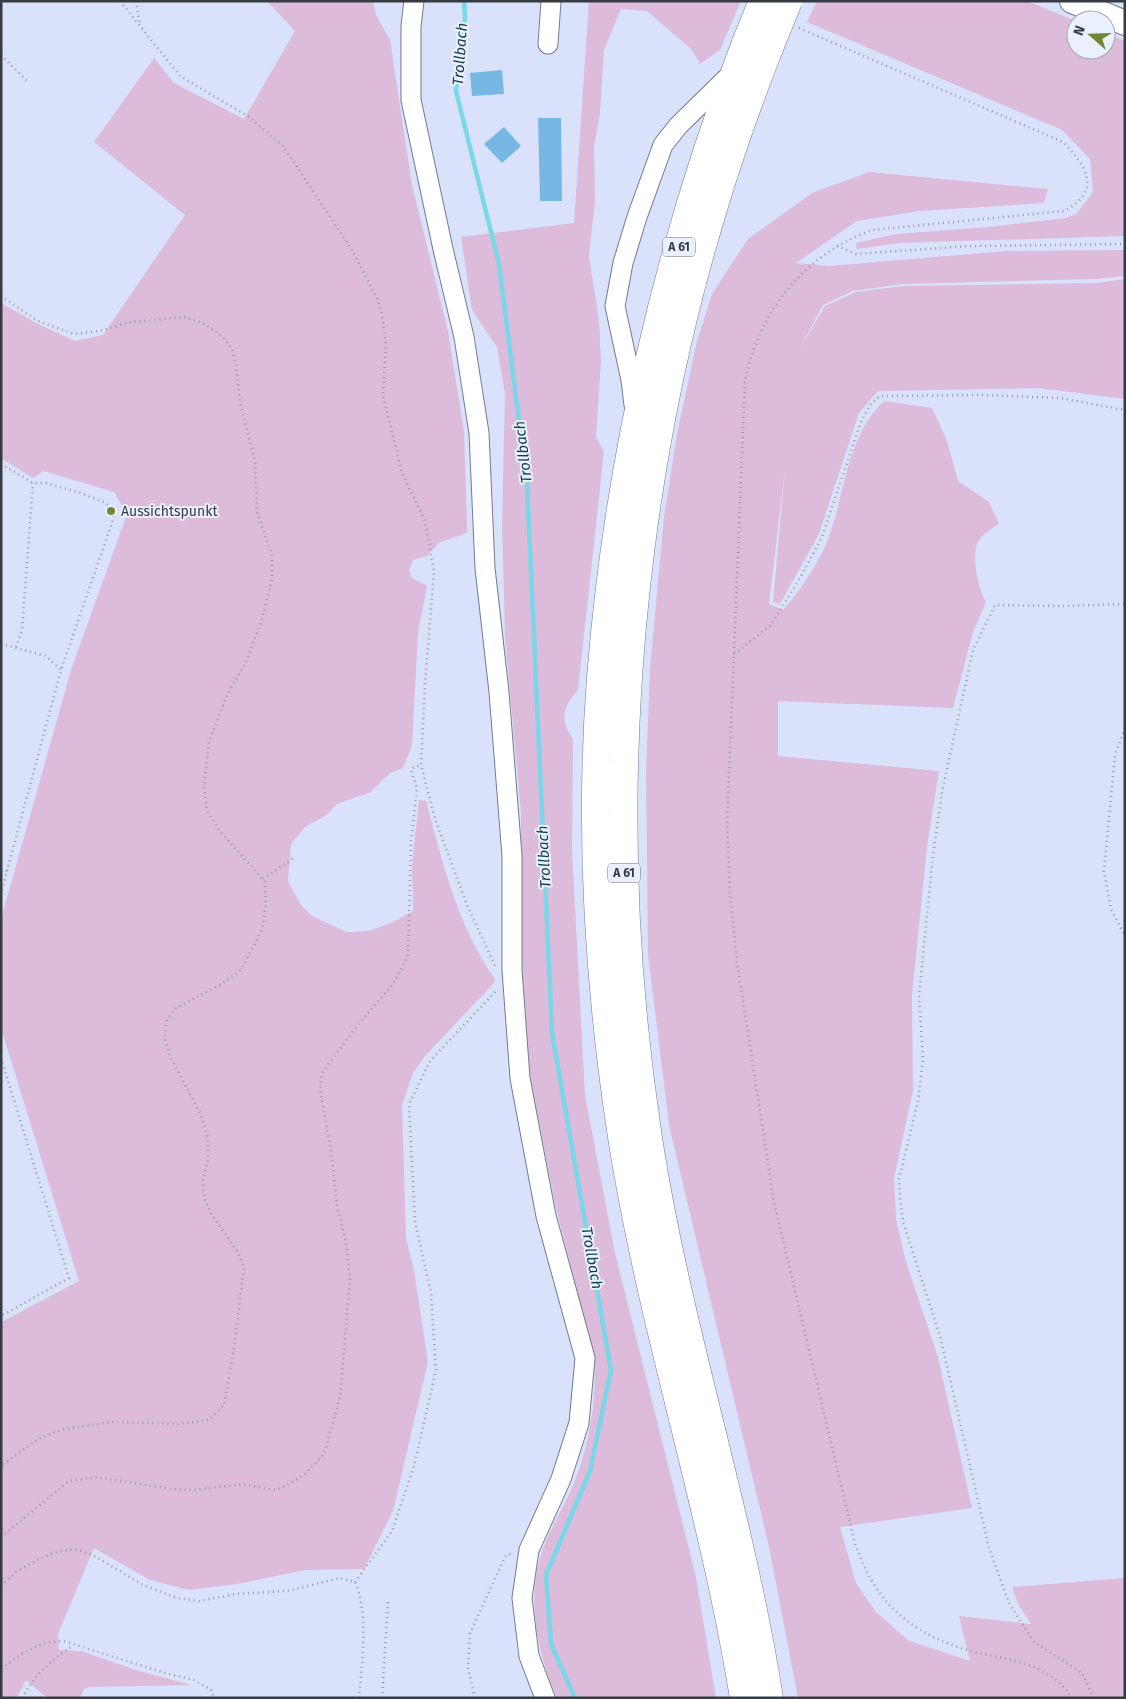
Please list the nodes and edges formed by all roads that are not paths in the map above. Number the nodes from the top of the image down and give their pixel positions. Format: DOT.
graph roads {
  1 [pos="414,1"];
  2 [pos="552,1"];
  3 [pos="763,1"];
  4 [pos="1072,1"];
  5 [pos="790,13"];
  6 [pos="1125,23"];
  7 [pos="548,44"];
  8 [pos="756,48"];
  9 [pos="736,70"];
  10 [pos="637,428"];
  11 [pos="544,1698"];
  12 [pos="744,1698"];
  13 [pos="769,1698"];
  1 -- 11 [label="street"];
  2 -- 7 [label="street"];
  3 -- 8 [label="highway, A 61, bridge"];
  4 -- 6 [label="main road"];
  5 -- 8 [label="highway, A 61, bridge"];
  8 -- 9 [label="highway, A 61"];
  8 -- 13 [label="highway, A 61"];
  9 -- 10 [label="highway, A 61"];
  9 -- 10 [label="street"];
  10 -- 12 [label="highway, A 61"];
}
